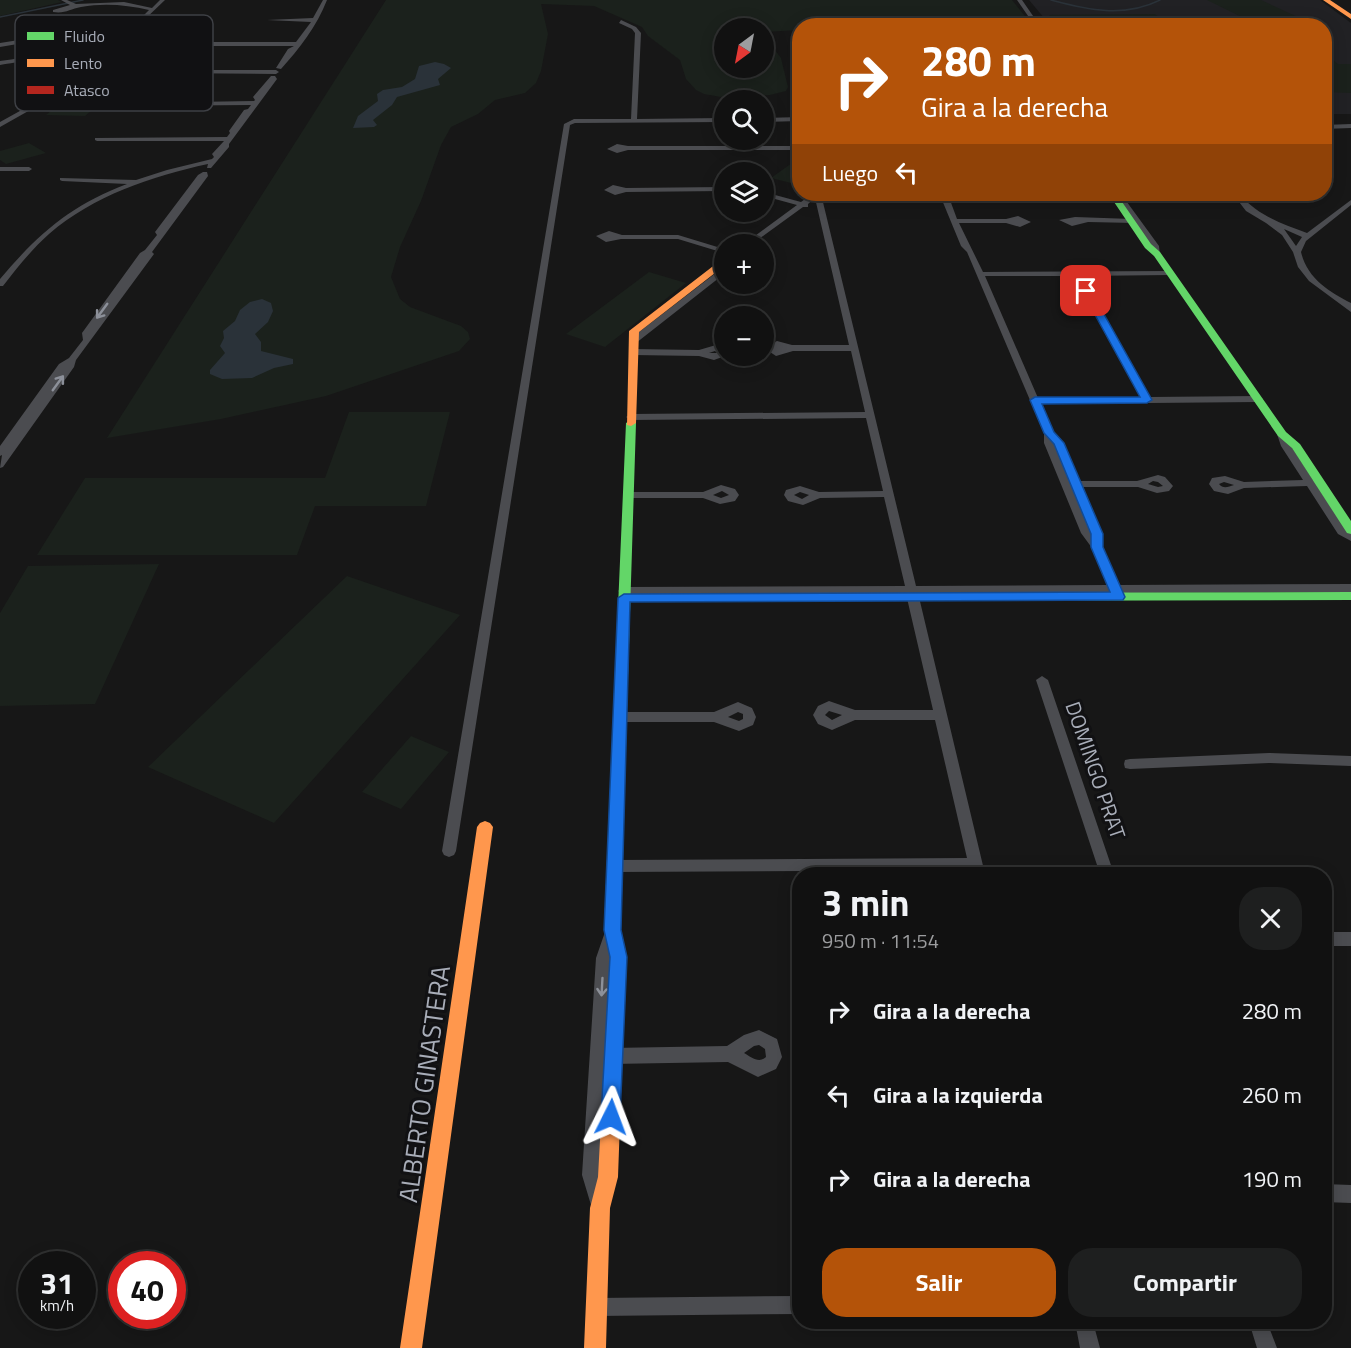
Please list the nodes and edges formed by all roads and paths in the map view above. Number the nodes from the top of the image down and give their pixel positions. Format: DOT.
graph roads {
  1 [pos="63,0"];
  2 [pos="163,0"];
  3 [pos="325,0"];
  4 [pos="1019,0"];
  5 [pos="1326,0"];
  6 [pos="154,10"];
  7 [pos="148,15"];
  8 [pos="1351,17"];
  9 [pos="1032,18"];
  10 [pos="270,20"];
  11 [pos="314,20"];
  12 [pos="621,22"];
  13 [pos="15,43"];
  14 [pos="213,44"];
  15 [pos="0,45"];
  16 [pos="295,46"];
  17 [pos="15,62"];
  18 [pos="0,63"];
  19 [pos="213,72"];
  20 [pos="276,73"];
  21 [pos="256,101"];
  22 [pos="213,102"];
  23 [pos="26,111"];
  24 [pos="792,119"];
  25 [pos="634,120"];
  26 [pos="714,120"];
  27 [pos="774,120"];
  28 [pos="0,125"];
  29 [pos="1351,126"];
  30 [pos="1332,127"];
  31 [pos="97,139"];
  32 [pos="230,139"];
  33 [pos="628,148"];
  34 [pos="792,148"];
  35 [pos="215,159"];
  36 [pos="0,169"];
  37 [pos="29,169"];
  38 [pos="62,179"];
  39 [pos="137,182"];
  40 [pos="714,189"];
  41 [pos="626,190"];
  42 [pos="774,197"];
  43 [pos="812,201"];
  44 [pos="821,201"];
  45 [pos="947,201"];
  46 [pos="1118,201"];
  47 [pos="1242,201"];
  48 [pos="1351,202"];
  49 [pos="805,205"];
  50 [pos="958,221"];
  51 [pos="1006,221"];
  52 [pos="1084,221"];
  53 [pos="1134,221"];
  54 [pos="1269,221"];
  55 [pos="1296,233"];
  56 [pos="763,234"];
  57 [pos="771,234"];
  58 [pos="1287,236"];
  59 [pos="621,237"];
  60 [pos="1304,239"];
  61 [pos="714,248"];
  62 [pos="1297,252"];
  63 [pos="714,270"];
  64 [pos="1076,273"];
  65 [pos="1170,273"];
  66 [pos="980,274"];
  67 [pos="714,279"];
  68 [pos="0,284"];
  69 [pos="1351,308"];
  70 [pos="633,346"];
  71 [pos="792,348"];
  72 [pos="853,348"];
  73 [pos="699,352"];
  74 [pos="1258,399"];
  75 [pos="1035,400"];
  76 [pos="1147,400"];
  77 [pos="869,415"];
  78 [pos="31,416"];
  79 [pos="631,417"];
  80 [pos="0,453"];
  81 [pos="0,465"];
  82 [pos="1315,483"];
  83 [pos="1071,484"];
  84 [pos="1139,484"];
  85 [pos="1243,484"];
  86 [pos="888,494"];
  87 [pos="628,495"];
  88 [pos="704,495"];
  89 [pos="818,495"];
  90 [pos="1351,530"];
  91 [pos="1351,538"];
  92 [pos="1351,588"];
  93 [pos="1117,593"];
  94 [pos="910,594"];
  95 [pos="624,595"];
  96 [pos="1351,596"];
  97 [pos="1042,680"];
  98 [pos="939,715"];
  99 [pos="854,716"];
  100 [pos="620,717"];
  101 [pos="715,717"];
  102 [pos="1351,761"];
  103 [pos="1130,764"];
  104 [pos="485,826"];
  105 [pos="449,851"];
  106 [pos="615,866"];
  107 [pos="792,867"];
  108 [pos="976,867"];
  109 [pos="1105,867"];
  110 [pos="612,930"];
  111 [pos="1332,939"];
  112 [pos="1351,939"];
  113 [pos="729,1054"];
  114 [pos="605,1056"];
  115 [pos="1332,1193"];
  116 [pos="1351,1194"];
  117 [pos="600,1208"];
  118 [pos="792,1305"];
  119 [pos="596,1307"];
  120 [pos="1086,1329"];
  121 [pos="1260,1329"];
  122 [pos="411,1348"];
  123 [pos="595,1348"];
  124 [pos="1090,1348"];
  125 [pos="1266,1348"];
  1 -- 6 [label="street"];
  2 -- 6 [label="street"];
  3 -- 11 [label="street"];
  4 -- 9 [label="street"];
  5 -- 8 [label="street"];
  6 -- 7 [label="street"];
  10 -- 11 [label="street"];
  11 -- 16 [label="street"];
  12 -- 25 [label="street"];
  13 -- 15 [label="street"];
  14 -- 16 [label="street"];
  16 -- 20 [label="street"];
  17 -- 18 [label="street"];
  19 -- 20 [label="street"];
  20 -- 21 [label="street"];
  21 -- 22 [label="street"];
  21 -- 32 [label="street"];
  23 -- 28 [label="street"];
  24 -- 27 [label="street"];
  25 -- 26 [label="street"];
  25 -- 105 [label="street"];
  29 -- 30 [label="street"];
  31 -- 32 [label="street"];
  32 -- 35 [label="street"];
  33 -- 34 [label="street"];
  35 -- 39 [label="street"];
  35 -- 78 [label="street"];
  36 -- 37 [label="street"];
  38 -- 39 [label="street"];
  39 -- 68 [label="street"];
  40 -- 41 [label="street"];
  42 -- 49 [label="street"];
  43 -- 49 [label="street"];
  44 -- 72 [label="street"];
  45 -- 50 [label="street"];
  46 -- 53 [label="street"];
  47 -- 54 [label="street"];
  48 -- 60 [label="street"];
  49 -- 56 [label="street"];
  49 -- 57 [label="street"];
  50 -- 51 [label="street"];
  50 -- 66 [label="street"];
  52 -- 53 [label="street"];
  53 -- 65 [label="street"];
  54 -- 55 [label="street"];
  54 -- 58 [label="street"];
  55 -- 58 [label="street"];
  55 -- 60 [label="street"];
  58 -- 60 [label="street"];
  58 -- 62 [label="street"];
  59 -- 61 [label="street"];
  60 -- 62 [label="street"];
  62 -- 69 [label="street"];
  63 -- 70 [label="street"];
  64 -- 65 [label="street"];
  64 -- 66 [label="street"];
  64 -- 76 [label="street"];
  65 -- 74 [label="street"];
  66 -- 75 [label="street"];
  67 -- 70 [label="street"];
  70 -- 73 [label="street"];
  70 -- 79 [label="street"];
  71 -- 72 [label="street"];
  72 -- 77 [label="street"];
  74 -- 76 [label="street"];
  74 -- 82 [label="street"];
  75 -- 76 [label="street"];
  75 -- 83 [label="street"];
  77 -- 79 [label="street"];
  77 -- 86 [label="street"];
  78 -- 80 [label="street"];
  78 -- 81 [label="street"];
  79 -- 87 [label="street"];
  82 -- 85 [label="street"];
  82 -- 90 [label="street"];
  82 -- 91 [label="street"];
  83 -- 84 [label="street"];
  83 -- 93 [label="street"];
  86 -- 89 [label="street"];
  86 -- 94 [label="street"];
  87 -- 88 [label="street"];
  87 -- 95 [label="street"];
  92 -- 93 [label="street"];
  93 -- 94 [label="street"];
  93 -- 96 [label="street"];
  94 -- 95 [label="street"];
  94 -- 98 [label="street"];
  95 -- 100 [label="street"];
  97 -- 109 [label="street, DOMINGO PRAT"];
  98 -- 99 [label="street"];
  98 -- 108 [label="street"];
  100 -- 101 [label="street"];
  100 -- 106 [label="street"];
  102 -- 103 [label="street"];
  104 -- 122 [label="street, ALBERTO GINASTERA"];
  106 -- 107 [label="street"];
  106 -- 110 [label="street"];
  110 -- 114 [label="street"];
  111 -- 112 [label="street"];
  113 -- 114 [label="street"];
  114 -- 117 [label="street"];
  115 -- 116 [label="street"];
  117 -- 119 [label="street"];
  118 -- 119 [label="street"];
  119 -- 123 [label="street"];
  120 -- 124 [label="street"];
  121 -- 125 [label="street"];
}
